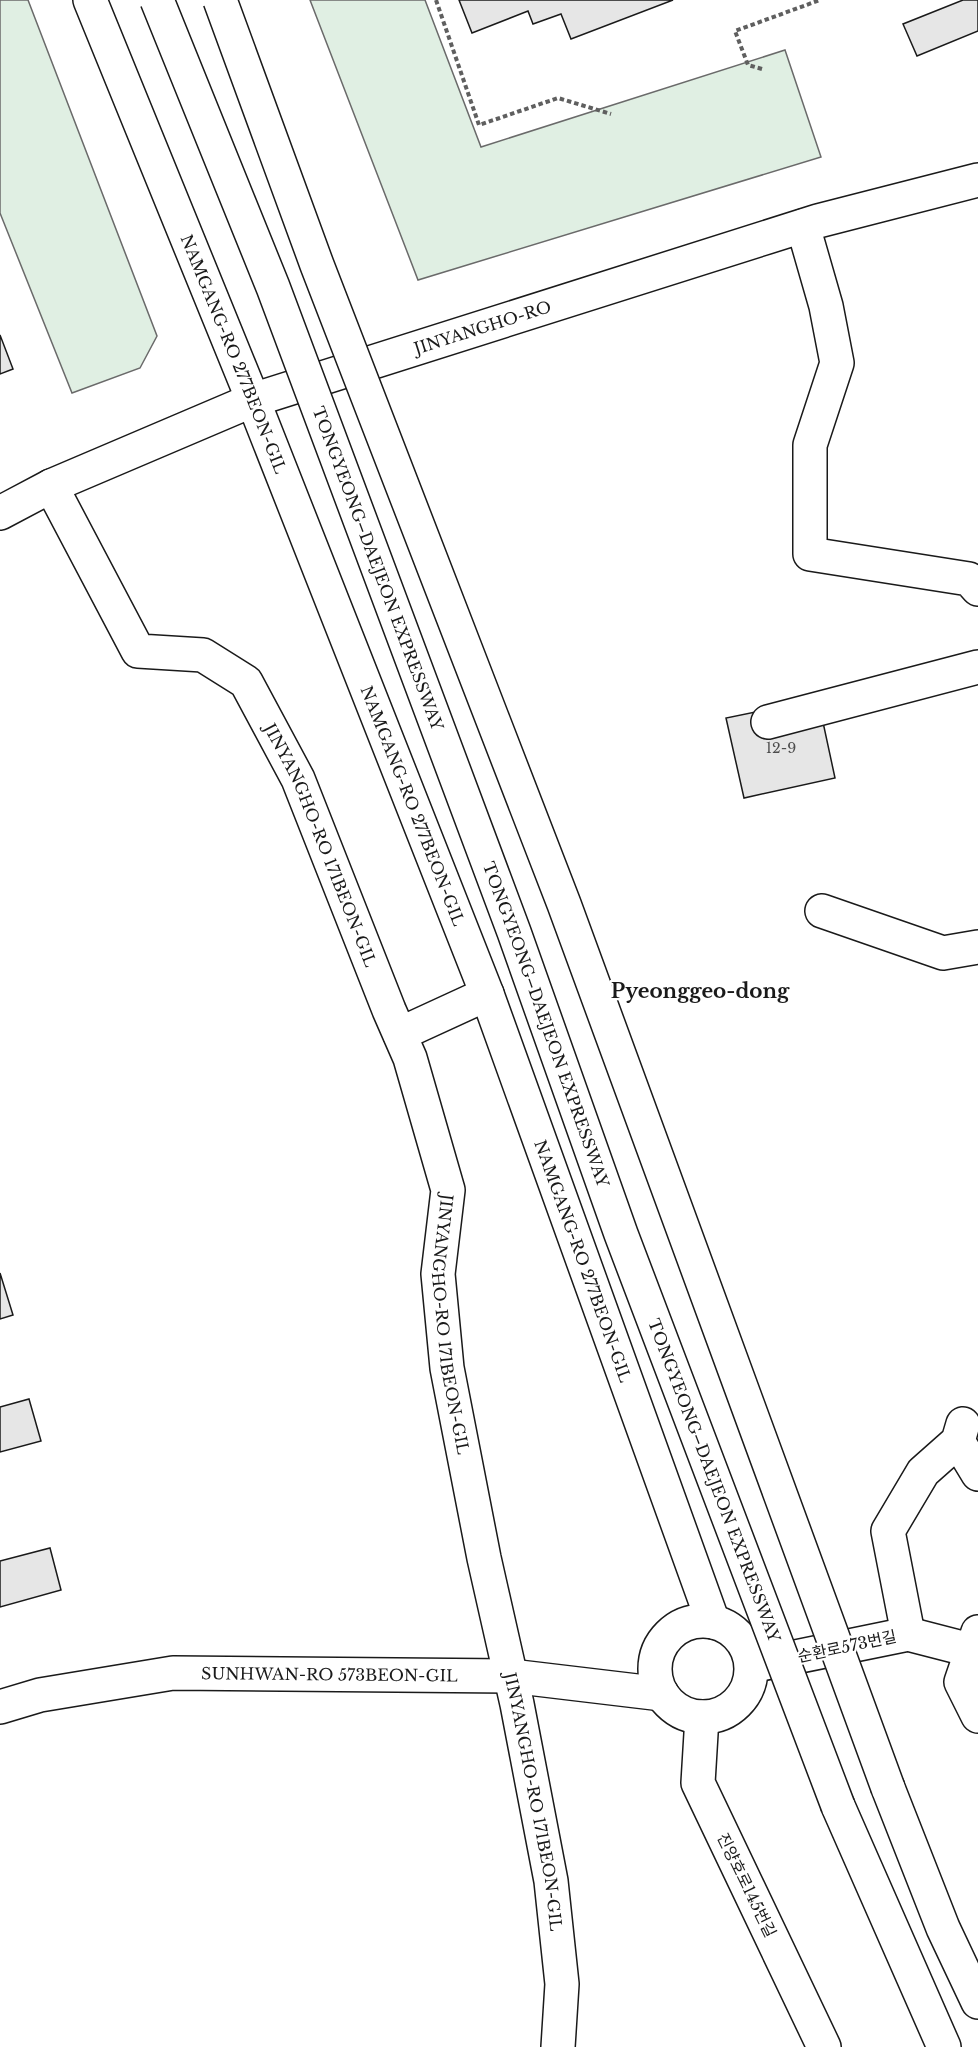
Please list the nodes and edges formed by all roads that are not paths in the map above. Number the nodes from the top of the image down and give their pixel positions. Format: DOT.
graph roads {
  1 [pos="90,0"];
  2 [pos="157,0"];
  3 [pos="220,0"];
  4 [pos="978,180"];
  5 [pos="802,226"];
  6 [pos="253,400"];
  7 [pos="51,486"];
  8 [pos="0,513"];
  9 [pos="978,589"];
  10 [pos="978,667"];
  11 [pos="768,722"];
  12 [pos="822,911"];
  13 [pos="978,948"];
  14 [pos="487,994"];
  15 [pos="400,1034"];
  16 [pos="969,1426"];
  17 [pos="978,1474"];
  18 [pos="713,1622"];
  19 [pos="908,1634"];
  20 [pos="976,1645"];
  21 [pos="751,1666"];
  22 [pos="511,1676"];
  23 [pos="662,1694"];
  24 [pos="0,1707"];
  25 [pos="978,1716"];
  26 [pos="702,1717"];
  27 [pos="978,2002"];
  28 [pos="558,2047"];
  29 [pos="824,2047"];
  30 [pos="944,2047"];
  1 -- 6 [label="main road, NAMGANG-RO 277BEON-GIL"];
  2 -- 30 [label="main road, TONGYEONG–DAEJEON EXPRESSWAY, bridge"];
  3 -- 27 [label="main road, bridge"];
  4 -- 5 [label="main road, JINYANGHO-RO"];
  5 -- 6 [label="main road, JINYANGHO-RO"];
  5 -- 9 [label="main road"];
  6 -- 7 [label="main road, JINYANGHO-RO"];
  6 -- 14 [label="main road, NAMGANG-RO 277BEON-GIL"];
  7 -- 8 [label="main road, JINYANGHO-RO"];
  7 -- 15 [label="main road, JINYANGHO-RO 171BEON-GIL"];
  10 -- 11 [label="main road"];
  12 -- 13 [label="main road"];
  14 -- 15 [label="main road"];
  14 -- 18 [label="main road, NAMGANG-RO 277BEON-GIL"];
  15 -- 22 [label="main road, JINYANGHO-RO 171BEON-GIL"];
  16 -- 17 [label="main road"];
  16 -- 19 [label="main road"];
  18 -- 21 [label="main road"];
  18 -- 23 [label="main road"];
  19 -- 20 [label="main road, 순환로573번길"];
  19 -- 21 [label="main road, 순환로573번길"];
  20 -- 25 [label="main road"];
  21 -- 26 [label="main road"];
  22 -- 23 [label="main road, SUNHWAN-RO 573BEON-GIL"];
  22 -- 24 [label="main road, SUNHWAN-RO 573BEON-GIL"];
  22 -- 28 [label="main road, JINYANGHO-RO 171BEON-GIL"];
  23 -- 26 [label="main road"];
  26 -- 29 [label="main road, 진양호로145번길"];
}
